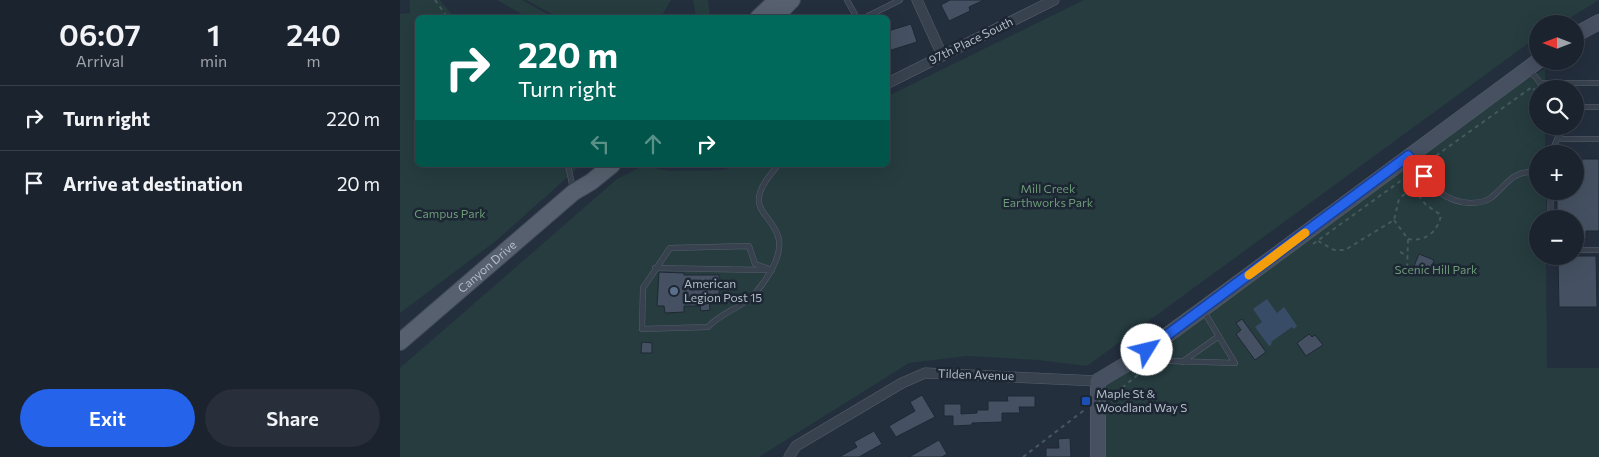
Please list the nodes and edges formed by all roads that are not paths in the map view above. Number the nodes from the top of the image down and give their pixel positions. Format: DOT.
graph roads {
  1 [pos="847,0"];
  2 [pos="900,0"];
  3 [pos="917,0"];
  4 [pos="1054,0"];
  5 [pos="780,4"];
  6 [pos="763,15"];
  7 [pos="855,15"];
  8 [pos="870,15"];
  9 [pos="1599,22"];
  10 [pos="1584,30"];
  11 [pos="942,55"];
  12 [pos="1529,67"];
  13 [pos="890,82"];
  14 [pos="1584,83"];
  15 [pos="1599,83"];
  16 [pos="1584,107"];
  17 [pos="1599,107"];
  18 [pos="1558,137"];
  19 [pos="1599,139"];
  20 [pos="1555,145"];
  21 [pos="1408,156"];
  22 [pos="568,167"];
  23 [pos="592,167"];
  24 [pos="610,167"];
  25 [pos="776,167"];
  26 [pos="1529,172"];
  27 [pos="574,192"];
  28 [pos="1584,250"];
  29 [pos="1599,250"];
  30 [pos="655,268"];
  31 [pos="772,270"];
  32 [pos="1203,309"];
  33 [pos="1219,336"];
  34 [pos="400,342"];
  35 [pos="1133,360"];
  36 [pos="1181,362"];
  37 [pos="1098,381"];
  38 [pos="789,457"];
  39 [pos="1098,457"];
  1 -- 7 [label="lane"];
  2 -- 8 [label="lane"];
  3 -- 11 [label="street"];
  4 -- 11 [label="street, 97th Place South"];
  5 -- 6 [label="main road"];
  9 -- 10 [label="street"];
  11 -- 13 [label="street, 97th Place South"];
  12 -- 21 [label="street"];
  14 -- 15 [label="lane"];
  16 -- 17 [label="lane"];
  18 -- 19 [label="lane"];
  18 -- 20 [label="lane"];
  21 -- 26 [label="lane"];
  21 -- 32 [label="street"];
  22 -- 27 [label="lane"];
  23 -- 27 [label="main road, Canyon Drive"];
  24 -- 27 [label="main road, Canyon Drive"];
  25 -- 31 [label="lane"];
  27 -- 34 [label="main road, Canyon Drive"];
  28 -- 29 [label="lane"];
  30 -- 31 [label="lane"];
  30 -- 31 [label="lane"];
  30 -- 31 [label="lane"];
  32 -- 33 [label="lane"];
  32 -- 35 [label="street"];
  33 -- 36 [label="lane"];
  33 -- 36 [label="lane"];
  35 -- 36 [label="lane"];
  35 -- 37 [label="street"];
  37 -- 38 [label="street, Tilden Avenue"];
  37 -- 39 [label="street"];
}
